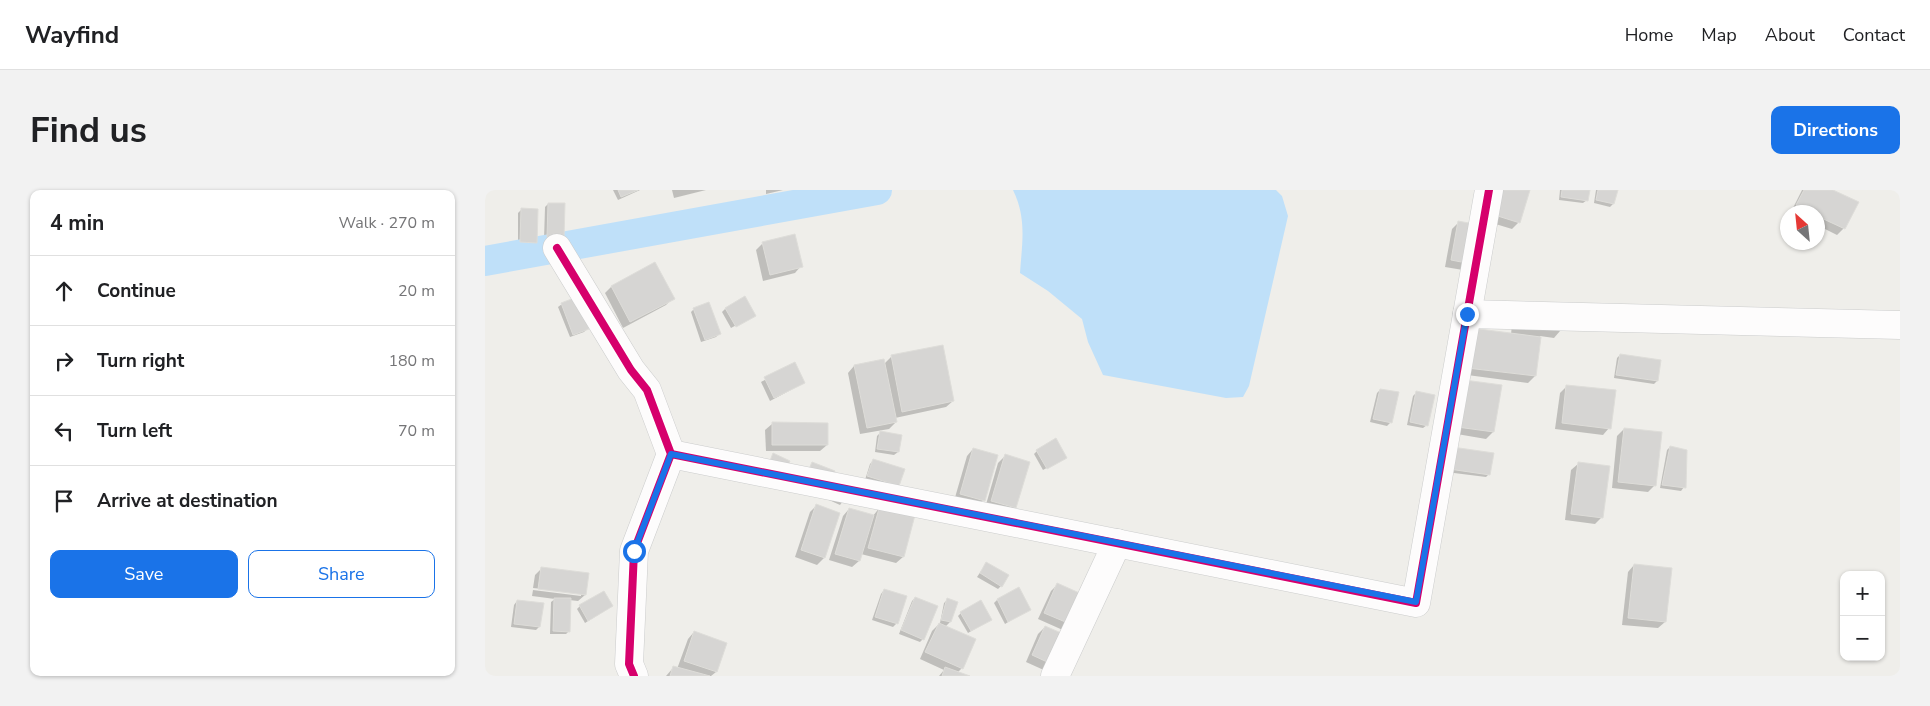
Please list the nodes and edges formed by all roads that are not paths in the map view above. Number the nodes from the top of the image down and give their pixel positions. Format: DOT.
graph roads {
  1 [pos="1489,190"];
  2 [pos="557,248"];
  3 [pos="1467,314"];
  4 [pos="1900,325"];
  5 [pos="671,454"];
  6 [pos="1117,543"];
  7 [pos="634,676"];
  8 [pos="1055,676"];
  1 -- 3 [label="street"];
  2 -- 5 [label="street"];
  3 -- 4 [label="street"];
  3 -- 6 [label="street"];
  5 -- 6 [label="street"];
  5 -- 7 [label="street"];
  6 -- 8 [label="street"];
}
